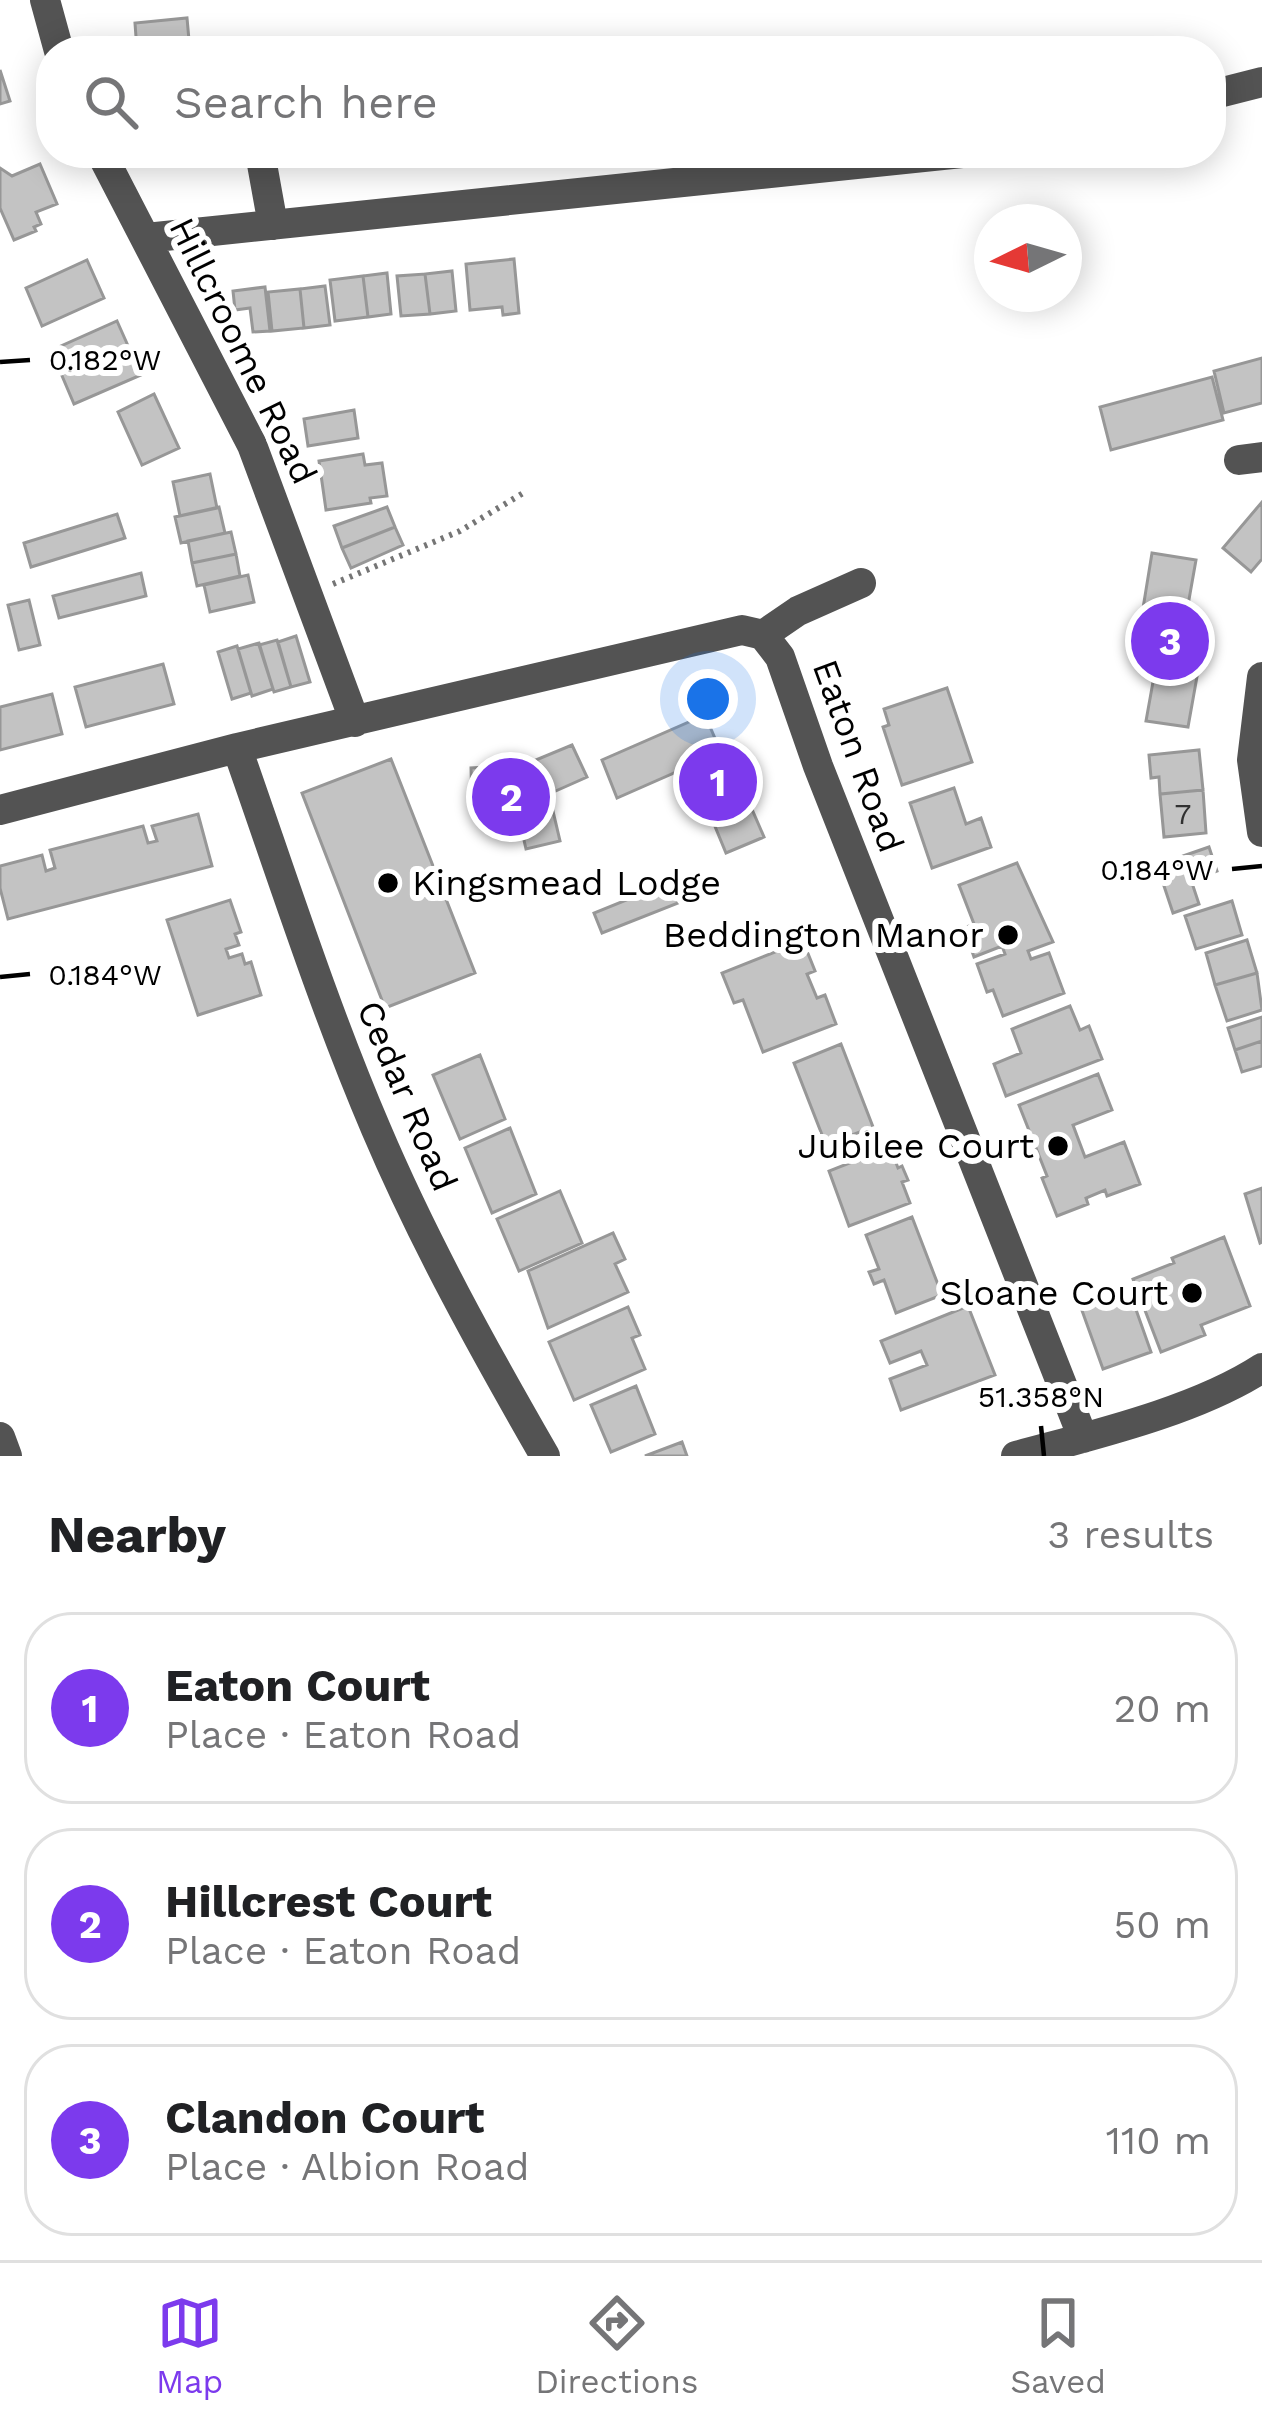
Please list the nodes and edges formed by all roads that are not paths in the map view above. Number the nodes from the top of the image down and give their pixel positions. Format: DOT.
graph roads {
  1 [pos="45,0"];
  2 [pos="55,36"];
  3 [pos="1262,82"];
  4 [pos="1226,91"];
  5 [pos="109,168"];
  6 [pos="262,168"];
  7 [pos="818,168"];
  8 [pos="272,225"];
  9 [pos="146,238"];
  10 [pos="861,583"];
  11 [pos="763,635"];
  12 [pos="1262,677"];
  13 [pos="355,722"];
  14 [pos="237,748"];
  15 [pos="0,810"];
  16 [pos="1262,832"];
  17 [pos="1262,1368"];
  18 [pos="0,1437"];
  19 [pos="1083,1438"];
  20 [pos="7,1456"];
  21 [pos="545,1456"];
  22 [pos="1016,1456"];
  1 -- 2 [label="street"];
  3 -- 4 [label="street"];
  5 -- 9 [label="street, Hillcroome Road"];
  6 -- 8 [label="street"];
  7 -- 8 [label="street"];
  8 -- 9 [label="street"];
  9 -- 13 [label="street, Hillcroome Road"];
  10 -- 11 [label="street"];
  11 -- 13 [label="street, Eaton Road"];
  11 -- 19 [label="street, Eaton Road"];
  12 -- 16 [label="street"];
  13 -- 14 [label="street, Eaton Road"];
  14 -- 15 [label="street, Eaton Road"];
  14 -- 21 [label="street, Cedar Road"];
  17 -- 19 [label="street"];
  18 -- 20 [label="street"];
  19 -- 22 [label="street"];
}
